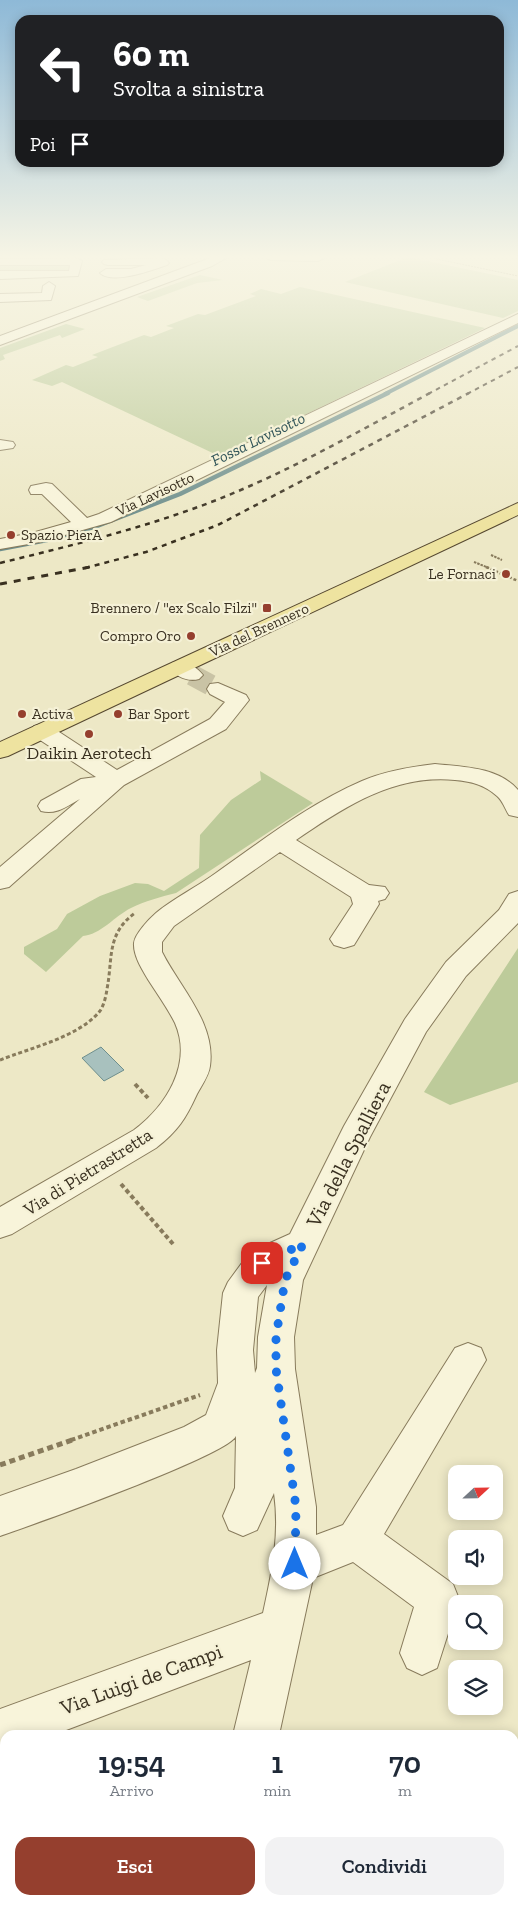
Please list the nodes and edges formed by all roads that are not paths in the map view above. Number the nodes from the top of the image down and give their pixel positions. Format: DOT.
graph roads {
  1 [pos="461,346"];
  2 [pos="37,490"];
  3 [pos="518,508"];
  4 [pos="83,524"];
  5 [pos="0,544"];
  6 [pos="218,689"];
  7 [pos="42,731"];
  8 [pos="0,750"];
  9 [pos="108,783"];
  10 [pos="515,800"];
  11 [pos="50,806"];
  12 [pos="278,840"];
  13 [pos="0,881"];
  14 [pos="518,900"];
  15 [pos="344,939"];
  16 [pos="1,1224"];
  17 [pos="303,1244"];
  18 [pos="468,1360"];
  19 [pos="276,1369"];
  20 [pos="0,1516"];
  21 [pos="243,1516"];
  22 [pos="358,1540"];
  23 [pos="295,1564"];
  24 [pos="282,1627"];
  25 [pos="422,1653"];
  26 [pos="5,1730"];
  27 [pos="257,1730"];
  1 -- 4 [label="street, Via Lavisotto"];
  2 -- 4 [label="street"];
  3 -- 7 [label="main road, Via del Brennero"];
  4 -- 5 [label="street, Via Lavisotto"];
  6 -- 9 [label="street"];
  7 -- 8 [label="main road, Via del Brennero"];
  7 -- 9 [label="street"];
  9 -- 11 [label="street"];
  9 -- 13 [label="street"];
  10 -- 12 [label="street, Via di Pietrastretta"];
  12 -- 15 [label="street"];
  12 -- 16 [label="street, Via di Pietrastretta"];
  14 -- 17 [label="street, Via della Spalliera"];
  17 -- 19 [label="street, Via della Spalliera"];
  17 -- 20 [label="street"];
  18 -- 22 [label="street"];
  19 -- 21 [label="street"];
  19 -- 23 [label="street, Via della Spalliera"];
  22 -- 23 [label="street"];
  22 -- 25 [label="street"];
  23 -- 24 [label="street, Via della Spalliera"];
  24 -- 26 [label="street, Via Luigi de Campi"];
  24 -- 27 [label="street, Via della Spalliera"];
}
